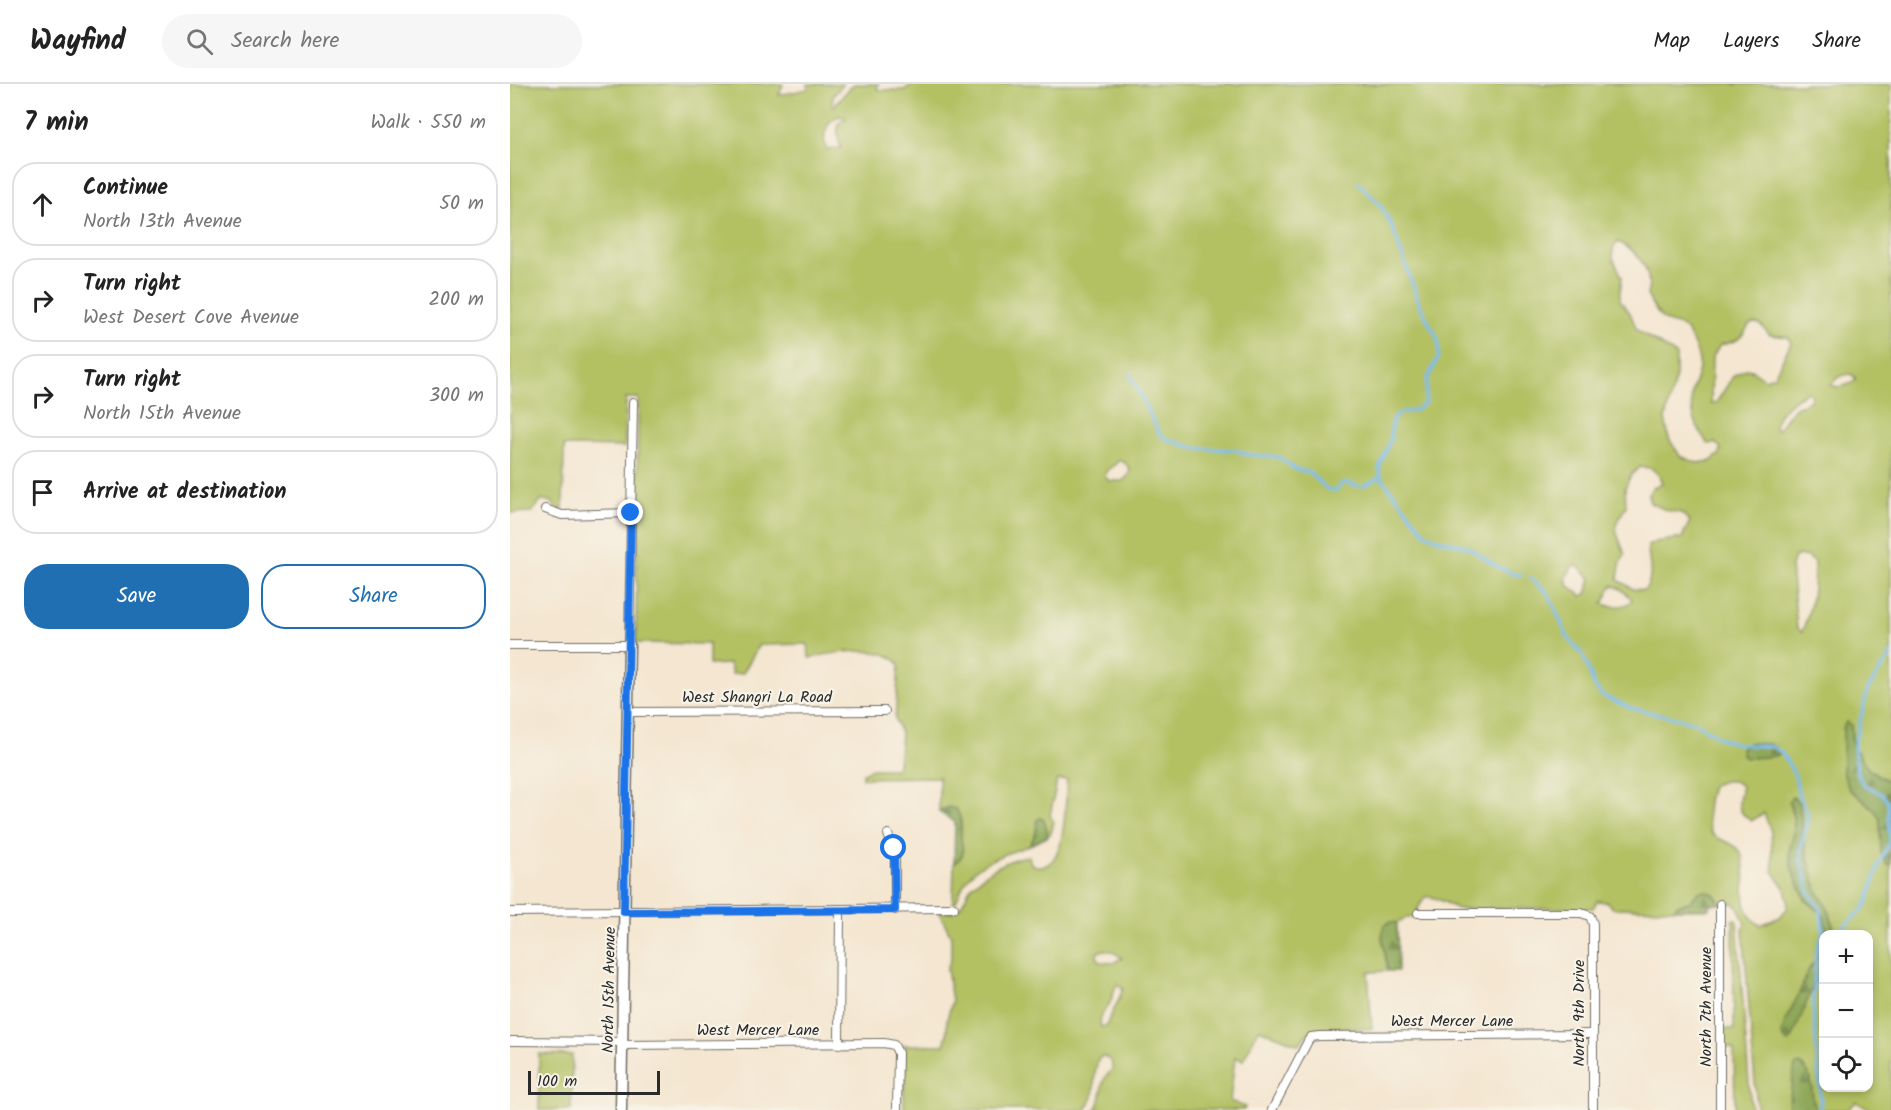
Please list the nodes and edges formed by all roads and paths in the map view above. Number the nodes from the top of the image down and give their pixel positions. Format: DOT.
graph roads {
  1 [pos="633,402"];
  2 [pos="544,509"];
  3 [pos="631,513"];
  4 [pos="510,645"];
  5 [pos="629,645"];
  6 [pos="885,711"];
  7 [pos="628,712"];
  8 [pos="888,834"];
  9 [pos="1720,904"];
  10 [pos="954,908"];
  11 [pos="840,910"];
  12 [pos="895,910"];
  13 [pos="510,912"];
  14 [pos="624,912"];
  15 [pos="1418,914"];
  16 [pos="1592,1034"];
  17 [pos="510,1041"];
  18 [pos="622,1044"];
  19 [pos="839,1044"];
  20 [pos="621,1110"];
  21 [pos="897,1110"];
  22 [pos="1272,1110"];
  23 [pos="1593,1110"];
  24 [pos="1720,1110"];
  1 -- 3 [label="street, North 15th Avenue"];
  2 -- 3 [label="street"];
  3 -- 5 [label="street, North 15th Avenue"];
  4 -- 5 [label="street"];
  5 -- 7 [label="street, North 15th Avenue"];
  6 -- 7 [label="street, West Shangri La Road"];
  7 -- 14 [label="street, North 15th Avenue"];
  8 -- 12 [label="street"];
  9 -- 24 [label="street, North 7th Avenue"];
  10 -- 12 [label="street"];
  11 -- 12 [label="street"];
  11 -- 14 [label="street"];
  11 -- 19 [label="street"];
  13 -- 14 [label="street"];
  14 -- 18 [label="street, North 15th Avenue"];
  15 -- 16 [label="street, North 9th Drive"];
  16 -- 22 [label="street, West Mercer Lane"];
  16 -- 23 [label="street, North 9th Drive"];
  17 -- 18 [label="street, West Mercer Lane"];
  18 -- 19 [label="street, West Mercer Lane"];
  18 -- 20 [label="street, North 15th Avenue"];
  19 -- 21 [label="street, West Mercer Lane"];
}
